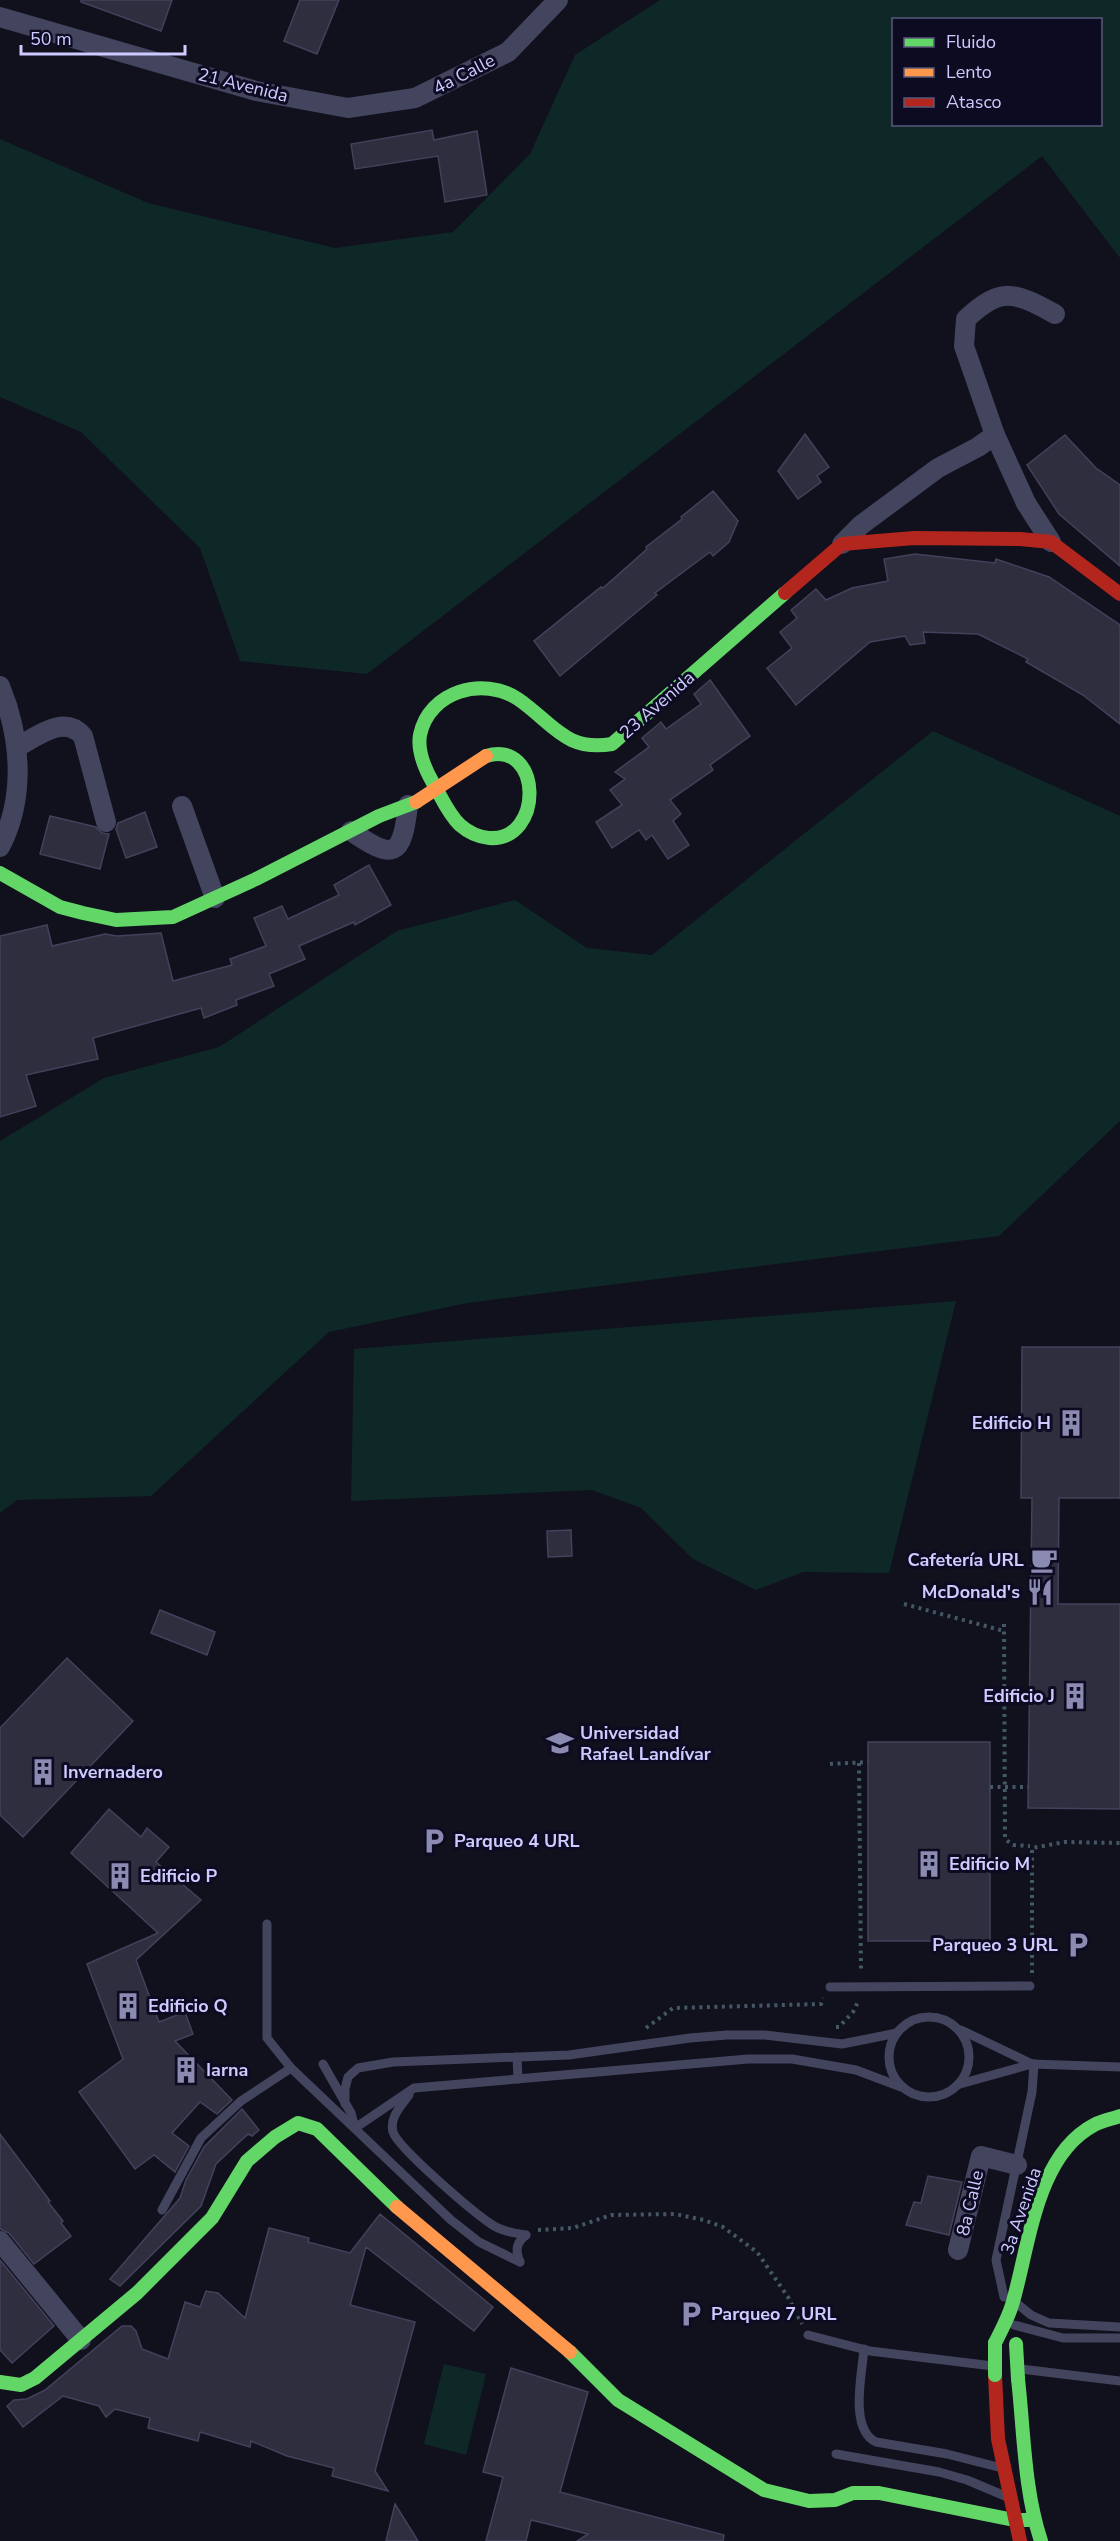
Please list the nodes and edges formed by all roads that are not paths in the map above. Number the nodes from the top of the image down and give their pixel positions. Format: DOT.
graph roads {
  1 [pos="558,0"];
  2 [pos="0,17"];
  3 [pos="348,108"];
  4 [pos="1055,314"];
  5 [pos="995,435"];
  6 [pos="1051,542"];
  7 [pos="842,544"];
  8 [pos="1120,594"];
  9 [pos="0,686"];
  10 [pos="17,747"];
  11 [pos="412,803"];
  12 [pos="182,806"];
  13 [pos="106,822"];
  14 [pos="351,831"];
  15 [pos="0,847"];
  16 [pos="0,873"];
  17 [pos="214,898"];
  18 [pos="267,1924"];
  19 [pos="1030,1986"];
  20 [pos="830,1987"];
  21 [pos="958,2029"];
  22 [pos="897,2033"];
  23 [pos="569,2055"];
  24 [pos="517,2057"];
  25 [pos="323,2064"];
  26 [pos="1033,2064"];
  27 [pos="1120,2067"];
  28 [pos="291,2068"];
  29 [pos="570,2075"];
  30 [pos="518,2079"];
  31 [pos="960,2084"];
  32 [pos="901,2087"];
  33 [pos="414,2088"];
  34 [pos="345,2104"];
  35 [pos="351,2113"];
  36 [pos="374,2115"];
  37 [pos="1120,2116"];
  38 [pos="355,2128"];
  39 [pos="1017,2165"];
  40 [pos="162,2210"];
  41 [pos="0,2241"];
  42 [pos="958,2250"];
  43 [pos="1013,2301"];
  44 [pos="1011,2320"];
  45 [pos="1120,2327"];
  46 [pos="808,2333"];
  47 [pos="1120,2337"];
  48 [pos="81,2340"];
  49 [pos="864,2349"];
  50 [pos="1120,2381"];
  51 [pos="0,2382"];
  52 [pos="836,2454"];
  53 [pos="1003,2469"];
  54 [pos="1010,2497"];
  55 [pos="1014,2520"];
  56 [pos="1035,2520"];
  57 [pos="1020,2541"];
  58 [pos="1041,2541"];
  1 -- 3 [label="street, 4a Calle"];
  2 -- 3 [label="street, 21 Avenida"];
  4 -- 5 [label="street"];
  5 -- 6 [label="street"];
  5 -- 7 [label="street, 23 Avenida"];
  6 -- 7 [label="street"];
  6 -- 8 [label="street"];
  7 -- 11 [label="street, 23 Avenida, bridge"];
  9 -- 10 [label="street"];
  10 -- 13 [label="street"];
  10 -- 15 [label="street"];
  11 -- 14 [label="street, 23 Avenida"];
  11 -- 14 [label="street"];
  12 -- 17 [label="street"];
  14 -- 17 [label="street, 23 Avenida"];
  16 -- 17 [label="street, 23 Avenida"];
  18 -- 28 [label="lane"];
  19 -- 20 [label="lane"];
  21 -- 22 [label="lane"];
  21 -- 26 [label="lane"];
  21 -- 31 [label="lane"];
  22 -- 23 [label="lane"];
  22 -- 32 [label="lane"];
  23 -- 24 [label="lane"];
  23 -- 29 [label="lane"];
  24 -- 30 [label="lane"];
  24 -- 34 [label="lane"];
  25 -- 34 [label="lane"];
  26 -- 27 [label="lane"];
  26 -- 31 [label="lane"];
  26 -- 39 [label="lane"];
  28 -- 38 [label="lane"];
  28 -- 40 [label="lane"];
  29 -- 30 [label="lane"];
  29 -- 32 [label="lane"];
  30 -- 33 [label="lane"];
  31 -- 32 [label="lane"];
  33 -- 36 [label="lane"];
  33 -- 38 [label="lane"];
  34 -- 35 [label="lane"];
  35 -- 36 [label="lane"];
  35 -- 38 [label="lane"];
  36 -- 38 [label="lane"];
  37 -- 43 [label="street, 3a Avenida"];
  39 -- 42 [label="street, 8a Calle"];
  39 -- 44 [label="lane"];
  41 -- 48 [label="street"];
  43 -- 44 [label="street, 3a Avenida"];
  43 -- 45 [label="lane"];
  44 -- 47 [label="lane"];
  44 -- 53 [label="street, 3a Avenida, bridge"];
  44 -- 56 [label="street, 3a Avenida, bridge"];
  46 -- 49 [label="lane"];
  48 -- 51 [label="street"];
  48 -- 55 [label="street"];
  49 -- 50 [label="lane"];
  49 -- 53 [label="lane"];
  52 -- 54 [label="lane"];
  53 -- 54 [label="street"];
  54 -- 55 [label="street"];
  55 -- 56 [label="street"];
  55 -- 57 [label="street"];
  56 -- 58 [label="street, 3a Avenida"];
}
